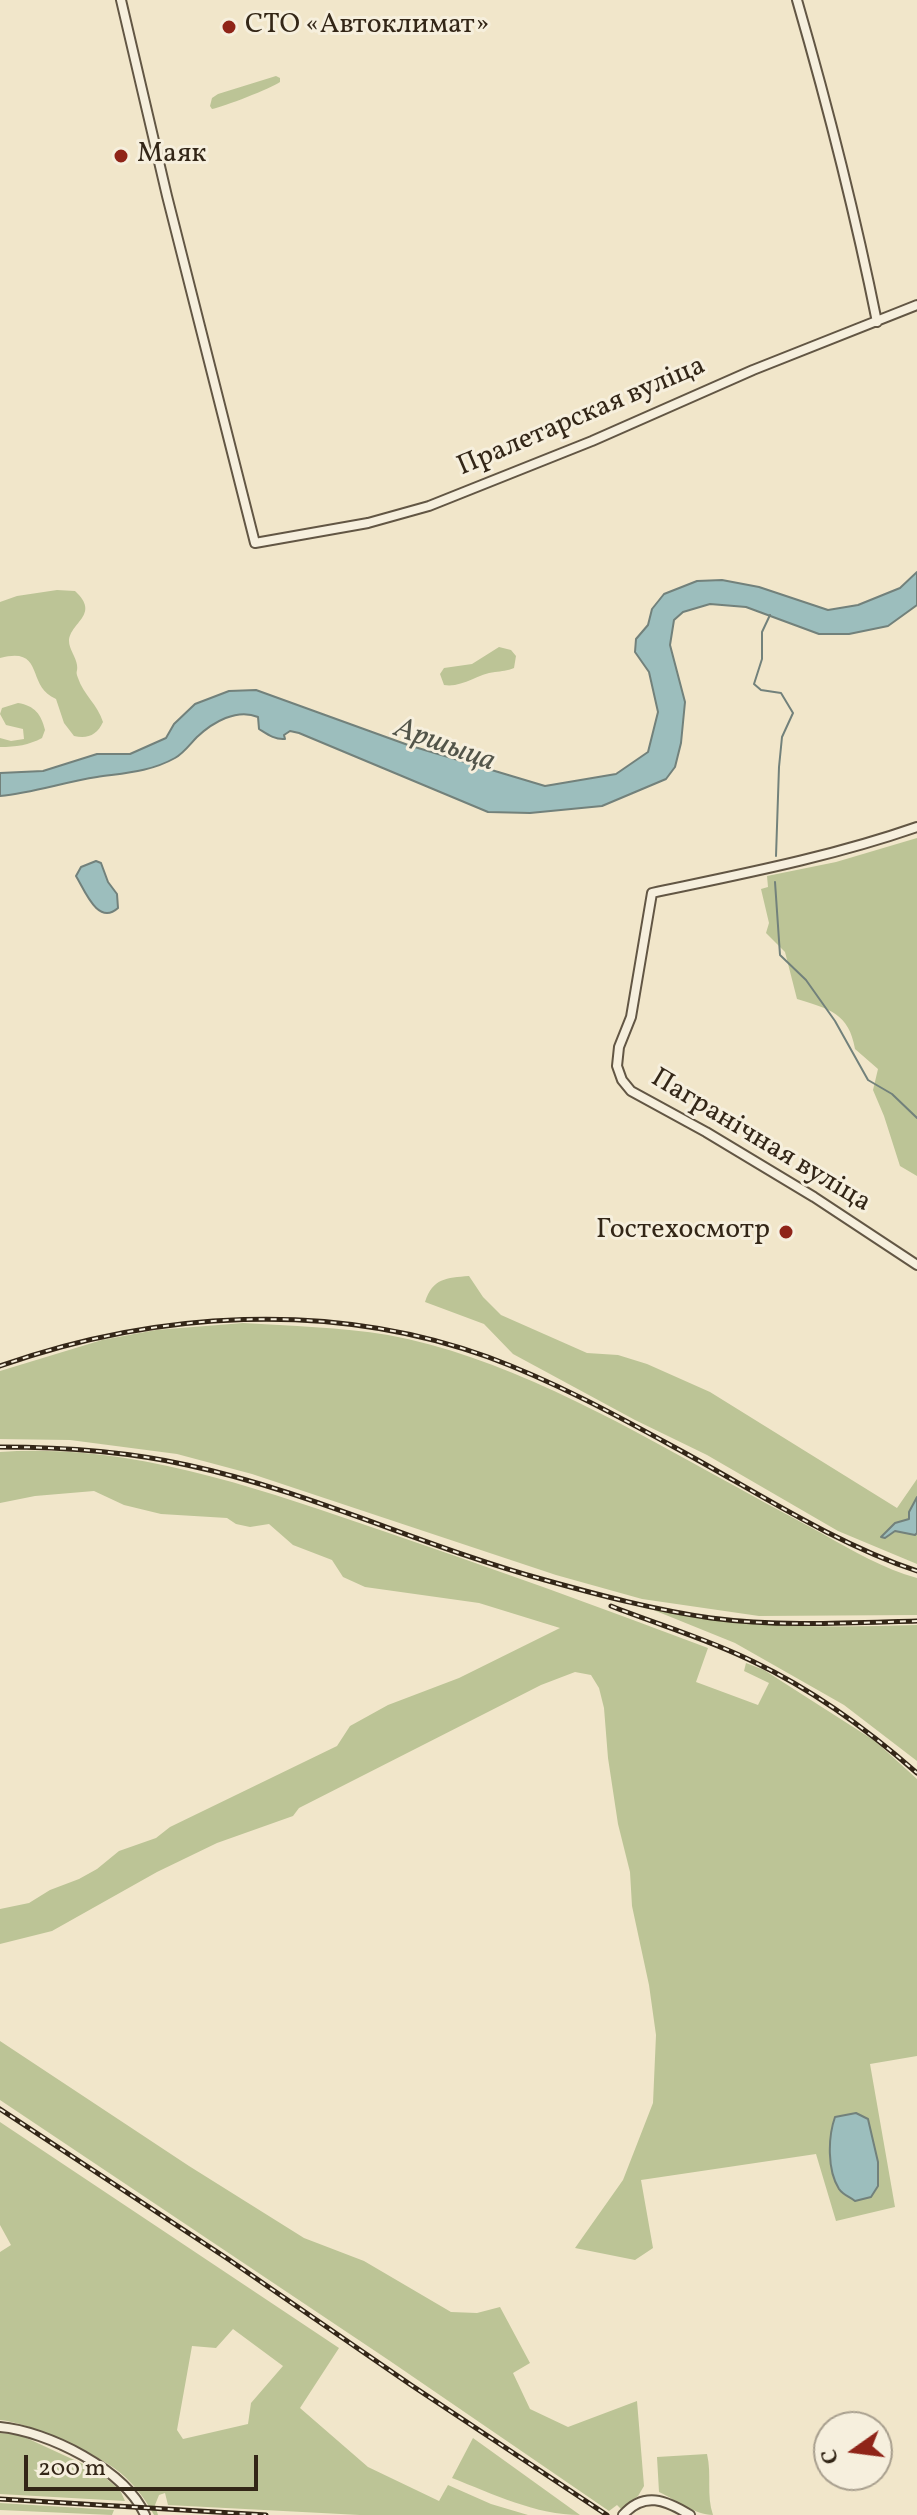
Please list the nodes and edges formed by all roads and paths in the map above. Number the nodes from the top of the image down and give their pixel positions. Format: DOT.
graph roads {
  1 [pos="121,0"];
  2 [pos="797,0"];
  3 [pos="917,305"];
  4 [pos="877,322"];
  5 [pos="917,827"];
  6 [pos="917,1265"];
  7 [pos="0,2427"];
  8 [pos="145,2515"];
  9 [pos="623,2515"];
  10 [pos="690,2515"];
  1 -- 4 [label="street, Пралетарская вуліца"];
  2 -- 4 [label="street"];
  3 -- 4 [label="street, Пралетарская вуліца"];
  5 -- 6 [label="street, Пагранічная вуліца"];
  7 -- 8 [label="street"];
  9 -- 10 [label="street"];
}
